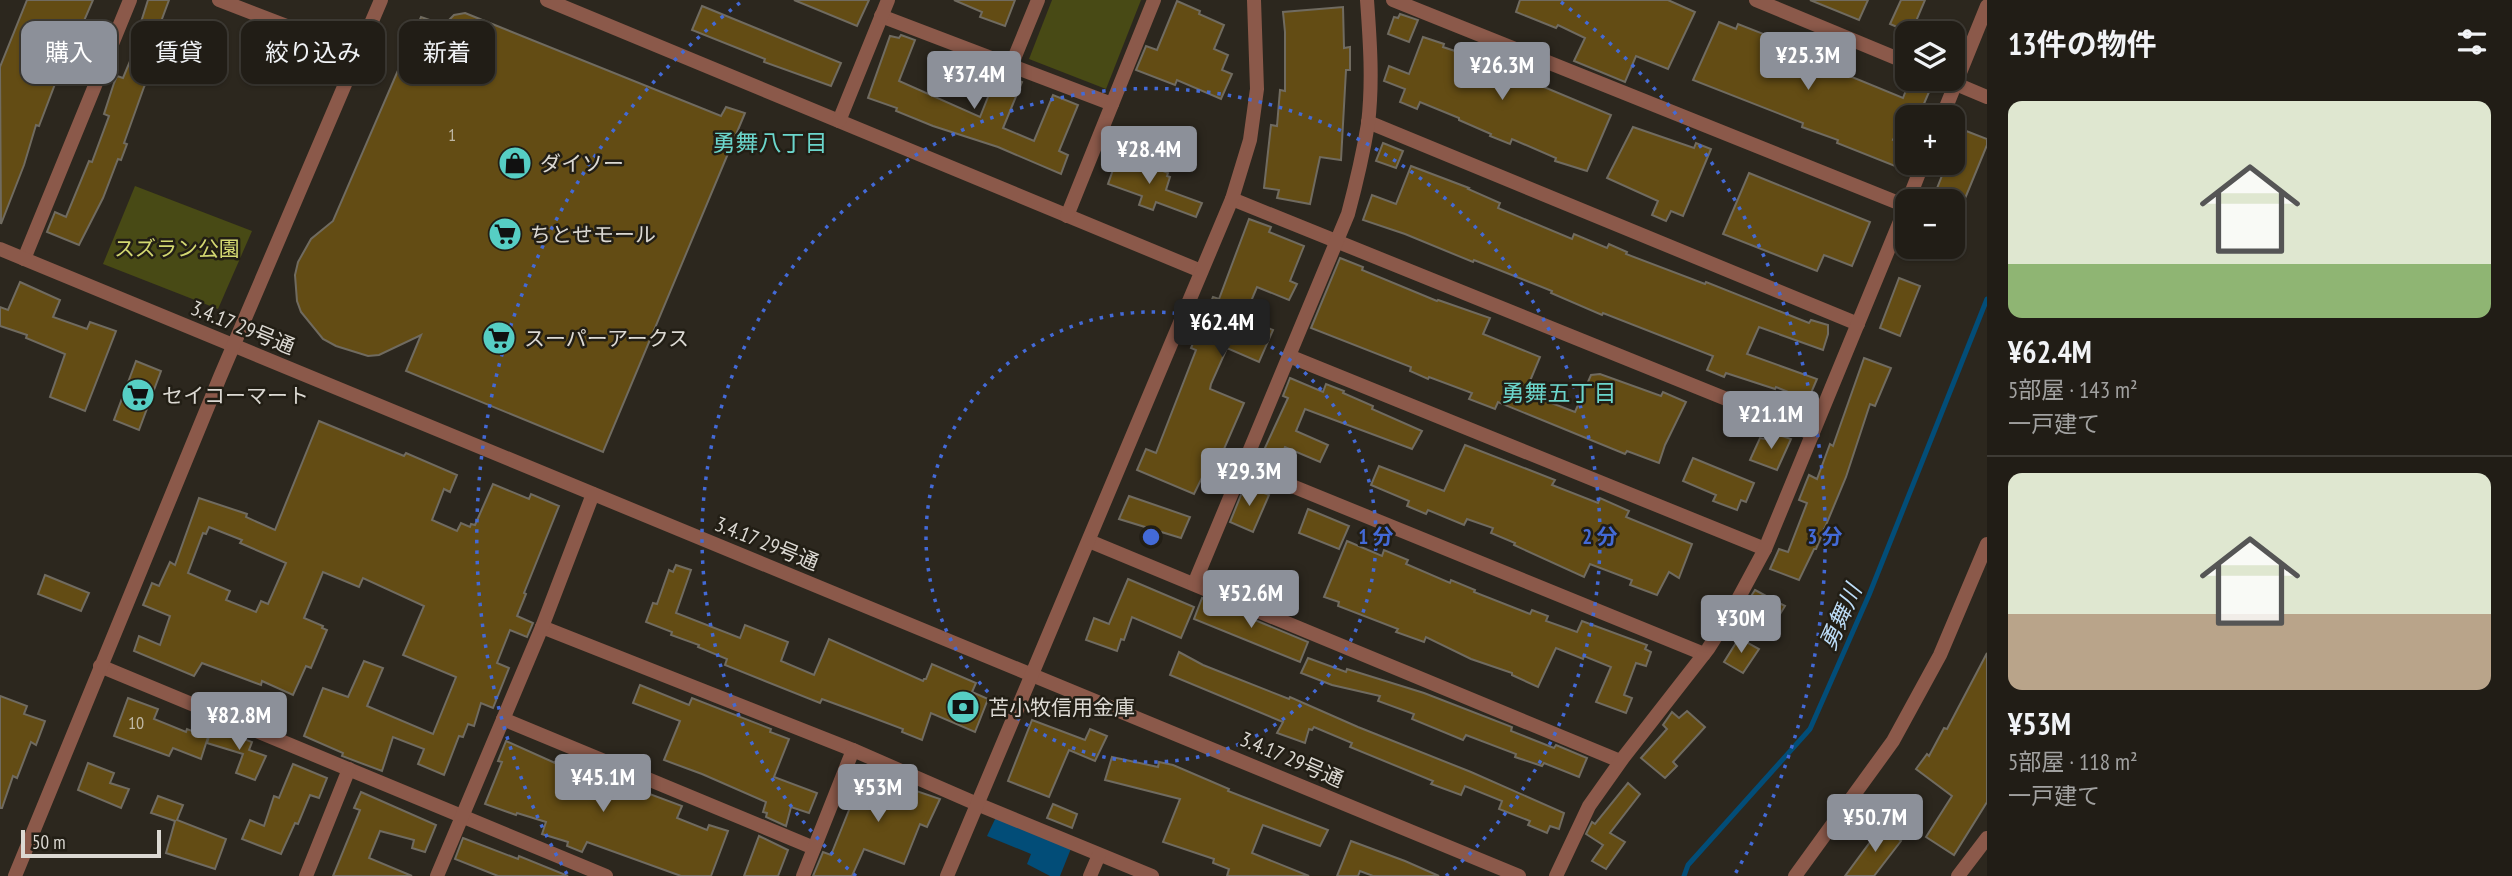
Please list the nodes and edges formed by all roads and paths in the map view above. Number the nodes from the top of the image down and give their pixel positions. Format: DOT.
graph roads {
  1 [pos="130,0"];
  2 [pos="219,0"];
  3 [pos="381,0"];
  4 [pos="547,0"];
  5 [pos="888,0"];
  6 [pos="1038,0"];
  7 [pos="1154,0"];
  8 [pos="1254,0"];
  9 [pos="1367,0"];
  10 [pos="1393,0"];
  11 [pos="1756,0"];
  12 [pos="1987,6"];
  13 [pos="881,16"];
  14 [pos="274,21"];
  15 [pos="371,21"];
  16 [pos="1965,51"];
  17 [pos="1895,59"];
  18 [pos="1011,66"];
  19 [pos="344,84"];
  20 [pos="1965,87"];
  21 [pos="1987,97"];
  22 [pos="1112,104"];
  23 [pos="839,121"];
  24 [pos="1368,122"];
  25 [pos="1232,198"];
  26 [pos="1895,198"];
  27 [pos="1068,216"];
  28 [pos="1895,233"];
  29 [pos="1337,241"];
  30 [pos="0,249"];
  31 [pos="24,259"];
  32 [pos="1201,271"];
  33 [pos="1858,324"];
  34 [pos="234,346"];
  35 [pos="1289,356"];
  36 [pos="1813,434"];
  37 [pos="1243,466"];
  38 [pos="593,494"];
  39 [pos="1089,541"];
  40 [pos="1987,544"];
  41 [pos="1765,548"];
  42 [pos="1194,584"];
  43 [pos="542,627"];
  44 [pos="1704,654"];
  45 [pos="100,666"];
  46 [pos="1032,674"];
  47 [pos="503,719"];
  48 [pos="853,750"];
  49 [pos="1620,761"];
  50 [pos="349,769"];
  51 [pos="977,804"];
  52 [pos="462,816"];
  53 [pos="1987,838"];
  54 [pos="814,848"];
  55 [pos="1100,855"];
  56 [pos="15,876"];
  57 [pos="306,876"];
  58 [pos="437,876"];
  59 [pos="606,876"];
  60 [pos="803,876"];
  61 [pos="947,876"];
  62 [pos="1090,876"];
  63 [pos="1152,876"];
  64 [pos="1519,876"];
  65 [pos="1556,876"];
  66 [pos="1796,876"];
  67 [pos="1958,876"];
  1 -- 31 [label="street"];
  2 -- 14 [label="street"];
  3 -- 15 [label="street"];
  4 -- 23 [label="street"];
  5 -- 13 [label="street"];
  6 -- 18 [label="street"];
  7 -- 22 [label="street"];
  8 -- 25 [label="street"];
  9 -- 24 [label="street"];
  10 -- 26 [label="street"];
  11 -- 17 [label="street"];
  12 -- 16 [label="street"];
  13 -- 18 [label="street"];
  13 -- 23 [label="street"];
  18 -- 22 [label="street"];
  19 -- 34 [label="street"];
  20 -- 21 [label="street"];
  22 -- 27 [label="street"];
  23 -- 27 [label="street"];
  24 -- 29 [label="street"];
  24 -- 33 [label="street"];
  25 -- 29 [label="street"];
  25 -- 32 [label="street"];
  27 -- 32 [label="street"];
  28 -- 33 [label="street"];
  29 -- 35 [label="street"];
  29 -- 36 [label="street"];
  30 -- 31 [label="street, 3.4.17 29号通"];
  31 -- 34 [label="street, 3.4.17 29号通"];
  32 -- 39 [label="street"];
  33 -- 36 [label="street"];
  34 -- 38 [label="street, 3.4.17 29号通"];
  34 -- 45 [label="street"];
  35 -- 37 [label="street"];
  35 -- 41 [label="street"];
  36 -- 41 [label="street"];
  37 -- 42 [label="street"];
  37 -- 44 [label="street"];
  38 -- 43 [label="street"];
  38 -- 46 [label="street, 3.4.17 29号通"];
  39 -- 42 [label="street"];
  39 -- 46 [label="street"];
  40 -- 66 [label="street"];
  41 -- 44 [label="street"];
  42 -- 49 [label="street"];
  43 -- 47 [label="street"];
  43 -- 48 [label="street"];
  44 -- 49 [label="street"];
  45 -- 50 [label="street"];
  45 -- 56 [label="street"];
  46 -- 51 [label="street"];
  46 -- 64 [label="street, 3.4.17 29号通"];
  47 -- 52 [label="street"];
  47 -- 54 [label="street"];
  48 -- 51 [label="street"];
  48 -- 54 [label="street"];
  49 -- 65 [label="street"];
  50 -- 52 [label="street"];
  50 -- 57 [label="street"];
  51 -- 55 [label="street"];
  51 -- 61 [label="street"];
  52 -- 58 [label="street"];
  52 -- 59 [label="street"];
  53 -- 67 [label="street"];
  54 -- 60 [label="street"];
  55 -- 62 [label="street"];
  55 -- 63 [label="street"];
}
